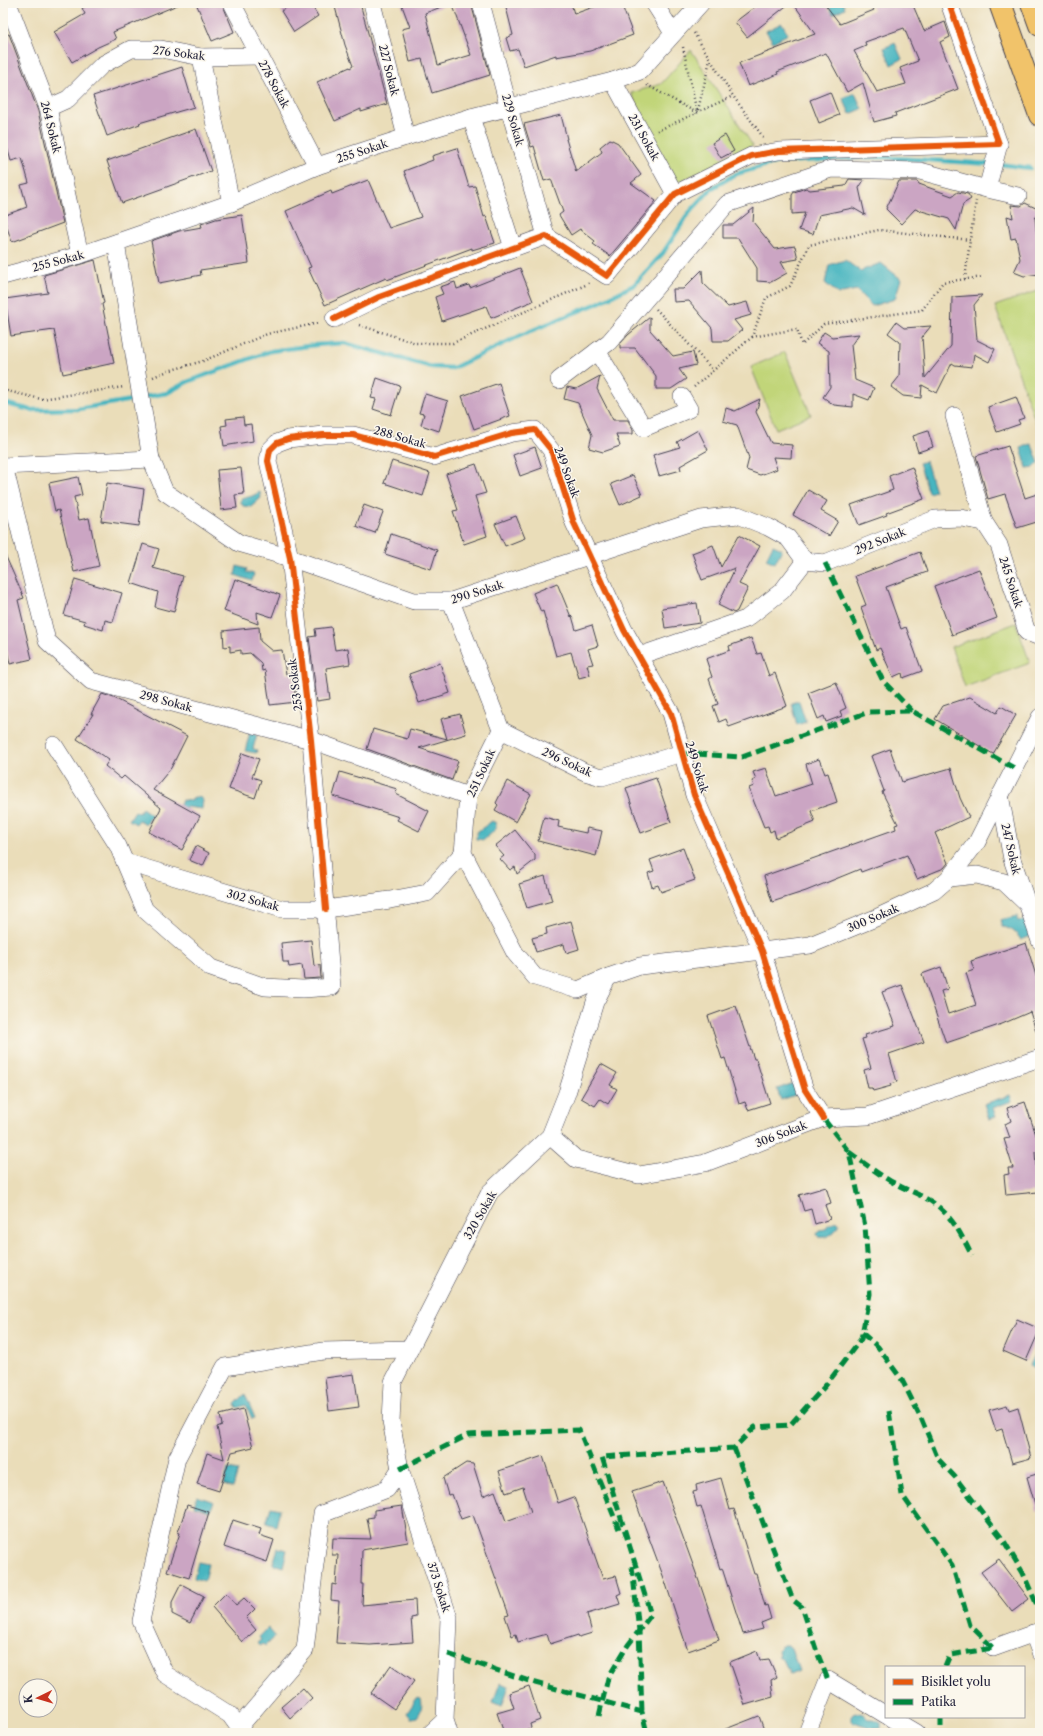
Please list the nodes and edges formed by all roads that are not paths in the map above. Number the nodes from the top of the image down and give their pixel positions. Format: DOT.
graph roads {
  1 [pos="8,3"];
  2 [pos="232,3"];
  3 [pos="372,3"];
  4 [pos="481,3"];
  5 [pos="654,3"];
  6 [pos="701,3"];
  7 [pos="949,3"];
  8 [pos="1000,3"];
  9 [pos="1032,3"];
  10 [pos="1040,25"];
  11 [pos="679,26"];
  12 [pos="259,56"];
  13 [pos="201,57"];
  14 [pos="621,78"];
  15 [pos="48,108"];
  16 [pos="509,108"];
  17 [pos="1040,115"];
  18 [pos="471,117"];
  19 [pos="406,137"];
  20 [pos="998,149"];
  21 [pos="317,166"];
  22 [pos="986,183"];
  23 [pos="675,194"];
  24 [pos="1018,196"];
  25 [pos="231,203"];
  26 [pos="546,236"];
  27 [pos="116,243"];
  28 [pos="513,248"];
  29 [pos="80,255"];
  30 [pos="3,276"];
  31 [pos="334,319"];
  32 [pos="597,351"];
  33 [pos="559,380"];
  34 [pos="682,396"];
  35 [pos="954,416"];
  36 [pos="535,430"];
  37 [pos="151,459"];
  38 [pos="268,462"];
  39 [pos="3,466"];
  40 [pos="984,522"];
  41 [pos="590,556"];
  42 [pos="290,558"];
  43 [pos="805,561"];
  44 [pos="451,601"];
  45 [pos="1040,637"];
  46 [pos="639,656"];
  47 [pos="1040,717"];
  48 [pos="501,730"];
  49 [pos="311,740"];
  50 [pos="54,745"];
  51 [pos="682,753"];
  52 [pos="1000,795"];
  53 [pos="468,796"];
  54 [pos="463,853"];
  55 [pos="125,862"];
  56 [pos="949,878"];
  57 [pos="1026,902"];
  58 [pos="326,908"];
  59 [pos="1040,941"];
  60 [pos="762,951"];
  61 [pos="608,977"];
  62 [pos="1040,1058"];
  63 [pos="823,1118"];
  64 [pos="550,1136"];
  65 [pos="410,1349"];
  66 [pos="400,1469"];
  67 [pos="1037,1632"];
  68 [pos="993,1648"];
  69 [pos="1040,1652"];
  70 [pos="885,1714"];
  71 [pos="891,1718"];
  72 [pos="447,1727"];
  73 [pos="241,1731"];
  74 [pos="431,1733"];
  75 [pos="807,1733"];
  76 [pos="916,1733"];
  1 -- 15 [label="street, 264 Sokak"];
  2 -- 12 [label="street, 278 Sokak"];
  3 -- 19 [label="street, 227 Sokak"];
  4 -- 16 [label="street, 229 Sokak"];
  5 -- 11 [label="street"];
  6 -- 11 [label="street, 255 Sokak"];
  7 -- 20 [label="street"];
  8 -- 17 [label="highway"];
  9 -- 10 [label="highway"];
  11 -- 14 [label="street, 255 Sokak"];
  12 -- 13 [label="street, 276 Sokak"];
  12 -- 21 [label="street, 278 Sokak"];
  13 -- 15 [label="street, 276 Sokak"];
  13 -- 25 [label="street"];
  14 -- 16 [label="street, 255 Sokak"];
  14 -- 23 [label="street, 231 Sokak"];
  15 -- 29 [label="street, 264 Sokak"];
  16 -- 18 [label="street, 255 Sokak"];
  16 -- 26 [label="street, 229 Sokak"];
  18 -- 19 [label="street, 255 Sokak"];
  18 -- 28 [label="street"];
  19 -- 21 [label="street, 255 Sokak"];
  20 -- 22 [label="street"];
  20 -- 23 [label="street"];
  21 -- 25 [label="street, 255 Sokak"];
  22 -- 24 [label="street"];
  22 -- 32 [label="street"];
  23 -- 26 [label="street"];
  25 -- 27 [label="street, 255 Sokak"];
  26 -- 28 [label="street"];
  27 -- 29 [label="street, 255 Sokak"];
  27 -- 37 [label="street, 290 Sokak"];
  28 -- 31 [label="street"];
  29 -- 30 [label="street, 255 Sokak"];
  32 -- 33 [label="street"];
  32 -- 34 [label="street"];
  35 -- 40 [label="street"];
  36 -- 38 [label="street, 288 Sokak"];
  36 -- 41 [label="street, 249 Sokak"];
  37 -- 39 [label="street"];
  37 -- 42 [label="street, 290 Sokak"];
  38 -- 42 [label="street, 253 Sokak"];
  39 -- 49 [label="street, 298 Sokak"];
  40 -- 43 [label="street, 292 Sokak"];
  40 -- 45 [label="street, 245 Sokak"];
  41 -- 43 [label="street, 290 Sokak"];
  41 -- 44 [label="street, 290 Sokak"];
  41 -- 46 [label="street, 249 Sokak"];
  42 -- 44 [label="street, 290 Sokak"];
  42 -- 49 [label="street, 253 Sokak"];
  43 -- 46 [label="street"];
  44 -- 48 [label="street"];
  46 -- 51 [label="street, 249 Sokak"];
  47 -- 52 [label="street, 300 Sokak"];
  48 -- 51 [label="street, 296 Sokak"];
  48 -- 53 [label="street, 251 Sokak"];
  49 -- 53 [label="street, 298 Sokak"];
  49 -- 58 [label="street, 253 Sokak"];
  50 -- 55 [label="street"];
  51 -- 60 [label="street, 249 Sokak"];
  52 -- 56 [label="street, 300 Sokak"];
  52 -- 57 [label="street, 247 Sokak"];
  53 -- 54 [label="street, 251 Sokak"];
  54 -- 58 [label="street, 302 Sokak"];
  54 -- 61 [label="street"];
  55 -- 58 [label="street, 302 Sokak"];
  55 -- 58 [label="street, 253 Sokak"];
  56 -- 57 [label="street, 247 Sokak"];
  56 -- 60 [label="street, 300 Sokak"];
  57 -- 59 [label="street, 247 Sokak"];
  60 -- 61 [label="street, 300 Sokak"];
  60 -- 63 [label="street, 249 Sokak"];
  61 -- 64 [label="street, 320 Sokak"];
  62 -- 63 [label="street, 306 Sokak"];
  63 -- 64 [label="street, 306 Sokak"];
  64 -- 65 [label="street, 320 Sokak"];
  65 -- 66 [label="street, 320 Sokak"];
  65 -- 73 [label="street"];
  66 -- 72 [label="street, 373 Sokak"];
  66 -- 73 [label="street"];
  67 -- 68 [label="street"];
  67 -- 69 [label="street"];
  70 -- 75 [label="street"];
  71 -- 76 [label="street"];
  72 -- 74 [label="street"];
}
